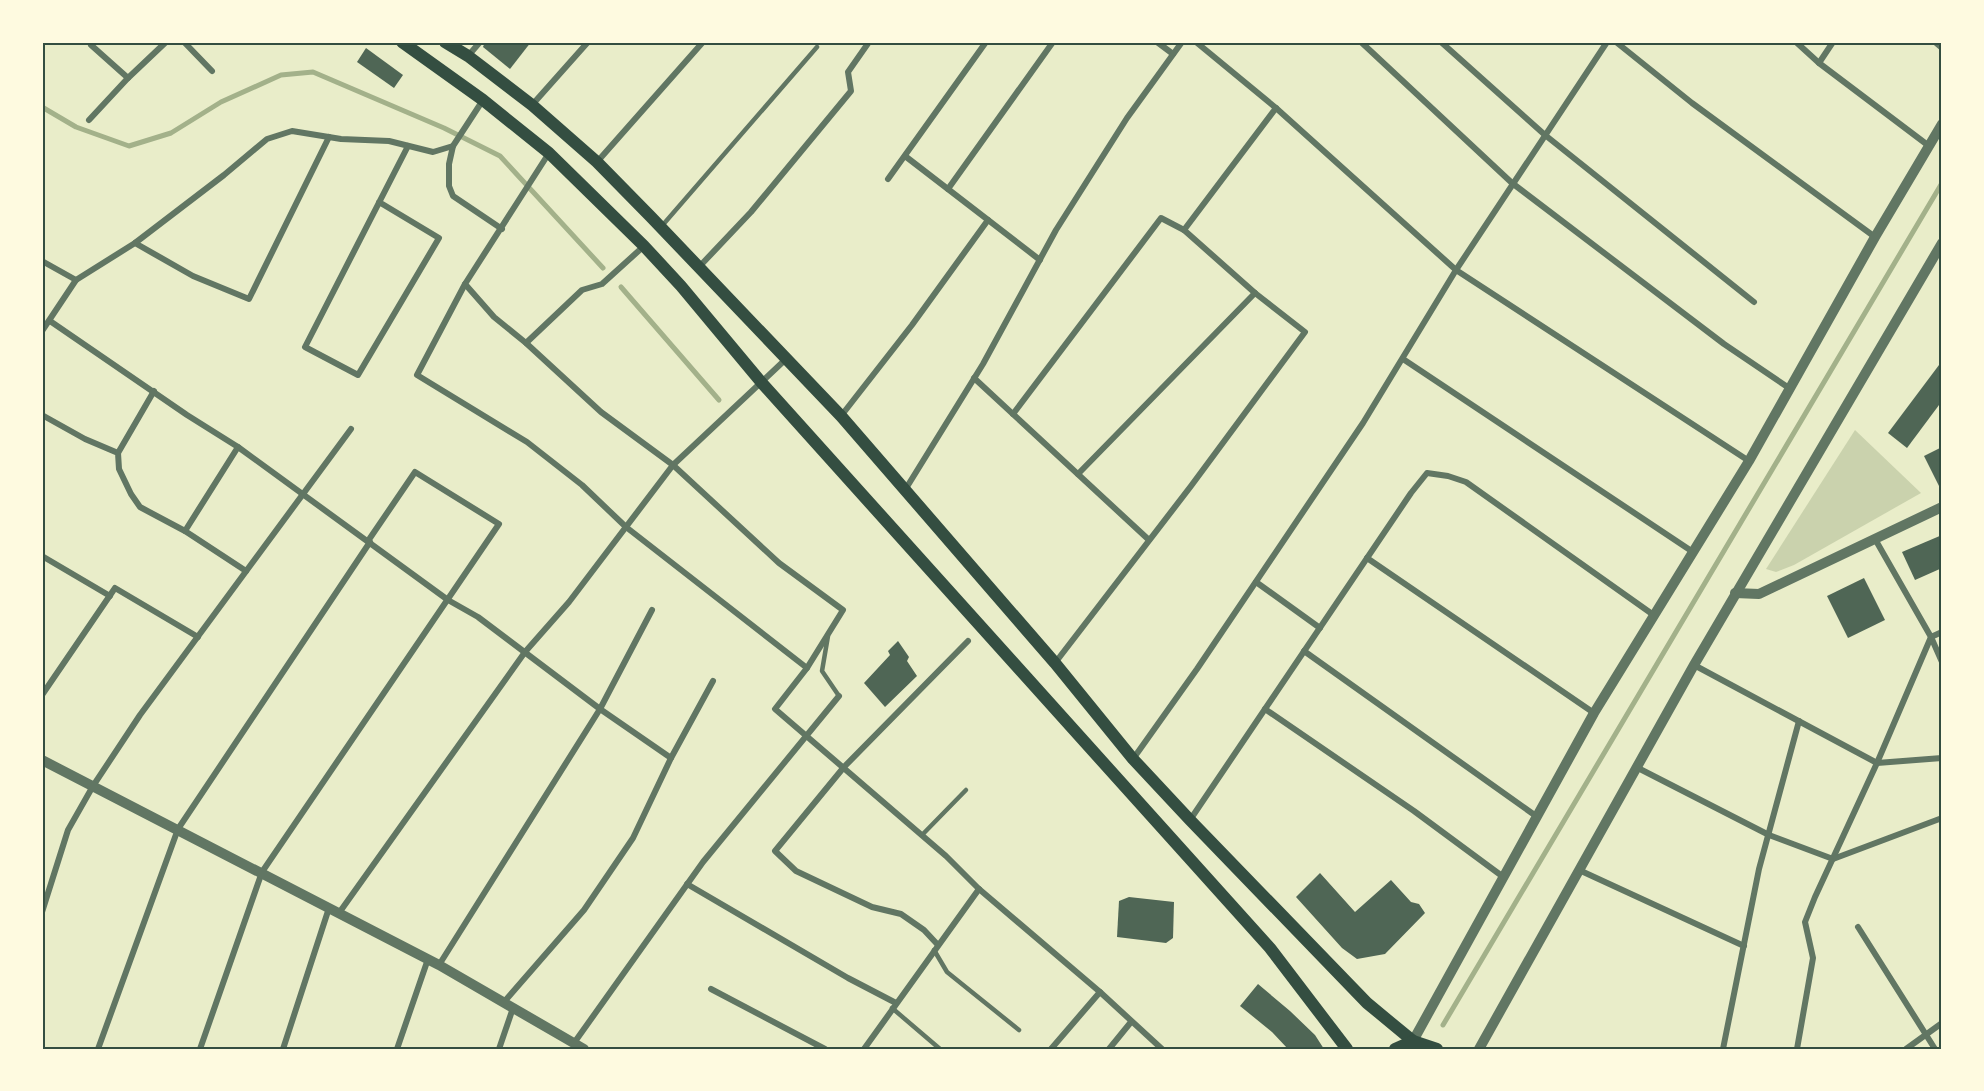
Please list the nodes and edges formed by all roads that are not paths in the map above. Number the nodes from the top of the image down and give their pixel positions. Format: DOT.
graph roads {
  1 [pos="166,42"];
  2 [pos="184,42"];
  3 [pos="402,42"];
  4 [pos="445,42"];
  5 [pos="480,42"];
  6 [pos="588,42"];
  7 [pos="703,42"];
  8 [pos="869,42"];
  9 [pos="986,42"];
  10 [pos="1053,42"];
  11 [pos="1157,42"];
  12 [pos="1182,42"];
  13 [pos="1196,42"];
  14 [pos="1360,42"];
  15 [pos="1441,42"];
  16 [pos="1607,42"];
  17 [pos="1616,42"];
  18 [pos="1796,42"];
  19 [pos="1833,42"];
  20 [pos="1935,42"];
  21 [pos="91,45"];
  22 [pos="817,48"];
  23 [pos="1942,48"];
  24 [pos="1173,54"];
  25 [pos="468,56"];
  26 [pos="1819,63"];
  27 [pos="212,71"];
  28 [pos="128,78"];
  29 [pos="483,100"];
  30 [pos="532,105"];
  31 [pos="1276,108"];
  32 [pos="89,120"];
  33 [pos="1942,124"];
  34 [pos="1545,135"];
  35 [pos="329,137"];
  36 [pos="454,144"];
  37 [pos="408,146"];
  38 [pos="1929,146"];
  39 [pos="549,153"];
  40 [pos="905,156"];
  41 [pos="597,162"];
  42 [pos="888,179"];
  43 [pos="1512,183"];
  44 [pos="948,189"];
  45 [pos="379,202"];
  46 [pos="988,220"];
  47 [pos="661,227"];
  48 [pos="502,229"];
  49 [pos="1184,230"];
  50 [pos="1875,237"];
  51 [pos="135,243"];
  52 [pos="1942,243"];
  53 [pos="644,246"];
  54 [pos="1040,260"];
  55 [pos="42,261"];
  56 [pos="699,267"];
  57 [pos="1456,270"];
  58 [pos="76,280"];
  59 [pos="465,284"];
  60 [pos="1255,293"];
  61 [pos="1754,302"];
  62 [pos="50,321"];
  63 [pos="42,331"];
  64 [pos="526,343"];
  65 [pos="786,359"];
  66 [pos="1403,359"];
  67 [pos="974,378"];
  68 [pos="761,382"];
  69 [pos="1789,388"];
  70 [pos="154,391"];
  71 [pos="1013,414"];
  72 [pos="42,415"];
  73 [pos="841,416"];
  74 [pos="351,429"];
  75 [pos="238,447"];
  76 [pos="118,453"];
  77 [pos="1749,461"];
  78 [pos="673,465"];
  79 [pos="1078,474"];
  80 [pos="905,490"];
  81 [pos="303,494"];
  82 [pos="1942,507"];
  83 [pos="626,527"];
  84 [pos="185,531"];
  85 [pos="1875,539"];
  86 [pos="1149,540"];
  87 [pos="369,542"];
  88 [pos="1693,552"];
  89 [pos="42,556"];
  90 [pos="1367,558"];
  91 [pos="246,571"];
  92 [pos="1256,582"];
  93 [pos="1735,593"];
  94 [pos="110,596"];
  95 [pos="448,600"];
  96 [pos="652,610"];
  97 [pos="1655,616"];
  98 [pos="1320,628"];
  99 [pos="1942,632"];
  100 [pos="829,633"];
  101 [pos="198,637"];
  102 [pos="1931,637"];
  103 [pos="968,641"];
  104 [pos="1304,651"];
  105 [pos="525,652"];
  106 [pos="1942,662"];
  107 [pos="1055,663"];
  108 [pos="1694,665"];
  109 [pos="807,668"];
  110 [pos="712,681"];
  111 [pos="42,695"];
  112 [pos="839,696"];
  113 [pos="600,709"];
  114 [pos="1266,709"];
  115 [pos="1594,713"];
  116 [pos="1799,721"];
  117 [pos="806,735"];
  118 [pos="671,758"];
  119 [pos="1942,758"];
  120 [pos="1133,759"];
  121 [pos="42,760"];
  122 [pos="1877,763"];
  123 [pos="844,767"];
  124 [pos="1636,767"];
  125 [pos="93,786"];
  126 [pos="966,790"];
  127 [pos="1536,816"];
  128 [pos="1942,818"];
  129 [pos="1190,820"];
  130 [pos="178,829"];
  131 [pos="922,835"];
  132 [pos="1768,835"];
  133 [pos="1833,859"];
  134 [pos="1579,870"];
  135 [pos="262,872"];
  136 [pos="1502,876"];
  137 [pos="687,884"];
  138 [pos="979,889"];
  139 [pos="334,910"];
  140 [pos="42,912"];
  141 [pos="1858,927"];
  142 [pos="1744,946"];
  143 [pos="936,947"];
  144 [pos="428,959"];
  145 [pos="439,965"];
  146 [pos="711,989"];
  147 [pos="1100,992"];
  148 [pos="509,1005"];
  149 [pos="894,1006"];
  150 [pos="1131,1022"];
  151 [pos="1942,1023"];
  152 [pos="1018,1030"];
  153 [pos="1926,1035"];
  154 [pos="1413,1041"];
  155 [pos="574,1043"];
  156 [pos="98,1049"];
  157 [pos="200,1049"];
  158 [pos="283,1049"];
  159 [pos="397,1049"];
  160 [pos="499,1049"];
  161 [pos="584,1049"];
  162 [pos="825,1049"];
  163 [pos="864,1049"];
  164 [pos="940,1049"];
  165 [pos="1051,1049"];
  166 [pos="1109,1049"];
  167 [pos="1162,1049"];
  168 [pos="1347,1049"];
  169 [pos="1395,1049"];
  170 [pos="1437,1049"];
  171 [pos="1479,1049"];
  172 [pos="1723,1049"];
  173 [pos="1797,1049"];
  174 [pos="1906,1049"];
  175 [pos="1935,1049"];
  1 -- 28 [label="street"];
  2 -- 27 [label="street"];
  3 -- 29 [label="main road"];
  4 -- 25 [label="main road"];
  5 -- 25 [label="street"];
  6 -- 30 [label="street"];
  7 -- 41 [label="street"];
  8 -- 56 [label="street"];
  9 -- 40 [label="street"];
  10 -- 44 [label="street"];
  11 -- 24 [label="street"];
  12 -- 24 [label="street"];
  13 -- 31 [label="street"];
  14 -- 43 [label="street"];
  15 -- 34 [label="street"];
  16 -- 34 [label="street"];
  17 -- 50 [label="street"];
  18 -- 26 [label="street"];
  19 -- 26 [label="street"];
  20 -- 23 [label="street"];
  21 -- 28 [label="street"];
  22 -- 47 [label="lane"];
  24 -- 54 [label="street"];
  25 -- 30 [label="main road"];
  26 -- 38 [label="street"];
  28 -- 32 [label="street"];
  29 -- 36 [label="street"];
  29 -- 39 [label="main road"];
  30 -- 41 [label="main road"];
  31 -- 49 [label="street"];
  31 -- 57 [label="street"];
  33 -- 38 [label="street"];
  34 -- 43 [label="street"];
  34 -- 61 [label="street"];
  35 -- 37 [label="street"];
  35 -- 51 [label="street"];
  35 -- 51 [label="street"];
  36 -- 37 [label="street"];
  36 -- 48 [label="street"];
  37 -- 45 [label="street"];
  38 -- 50 [label="street"];
  39 -- 48 [label="street"];
  39 -- 53 [label="main road"];
  40 -- 42 [label="street"];
  40 -- 44 [label="street"];
  41 -- 47 [label="main road"];
  43 -- 57 [label="street"];
  43 -- 69 [label="street"];
  44 -- 46 [label="street"];
  45 -- 45 [label="street"];
  46 -- 54 [label="street"];
  46 -- 73 [label="street"];
  47 -- 56 [label="main road"];
  48 -- 59 [label="street"];
  49 -- 60 [label="street"];
  49 -- 71 [label="street"];
  50 -- 69 [label="street"];
  51 -- 58 [label="street"];
  52 -- 93 [label="street"];
  53 -- 64 [label="street"];
  53 -- 68 [label="main road"];
  54 -- 67 [label="street"];
  55 -- 58 [label="street"];
  56 -- 65 [label="main road"];
  57 -- 66 [label="street"];
  57 -- 77 [label="street"];
  58 -- 62 [label="street"];
  59 -- 64 [label="street"];
  59 -- 83 [label="street"];
  60 -- 79 [label="street"];
  60 -- 86 [label="street"];
  62 -- 63 [label="street"];
  62 -- 70 [label="street"];
  64 -- 78 [label="street"];
  65 -- 68 [label="street"];
  65 -- 73 [label="main road"];
  66 -- 88 [label="street"];
  66 -- 92 [label="street"];
  67 -- 71 [label="street"];
  67 -- 80 [label="street"];
  68 -- 78 [label="street"];
  68 -- 168 [label="main road"];
  69 -- 77 [label="street"];
  70 -- 75 [label="street"];
  70 -- 76 [label="street"];
  71 -- 79 [label="street"];
  72 -- 76 [label="street"];
  73 -- 80 [label="main road"];
  74 -- 81 [label="street"];
  75 -- 81 [label="street"];
  75 -- 84 [label="street"];
  76 -- 84 [label="street"];
  77 -- 88 [label="street"];
  78 -- 83 [label="street"];
  78 -- 100 [label="street"];
  79 -- 86 [label="street"];
  80 -- 107 [label="main road"];
  81 -- 87 [label="street"];
  81 -- 91 [label="street"];
  82 -- 85 [label="street"];
  83 -- 105 [label="street"];
  83 -- 109 [label="street"];
  84 -- 91 [label="street"];
  85 -- 93 [label="street"];
  85 -- 102 [label="street"];
  86 -- 107 [label="street"];
  87 -- 95 [label="street"];
  87 -- 95 [label="street"];
  87 -- 130 [label="street"];
  88 -- 97 [label="street"];
  89 -- 94 [label="street"];
  90 -- 97 [label="street"];
  90 -- 98 [label="street"];
  90 -- 115 [label="street"];
  91 -- 101 [label="street"];
  92 -- 98 [label="street"];
  92 -- 120 [label="street"];
  93 -- 108 [label="street"];
  94 -- 101 [label="street"];
  94 -- 111 [label="street"];
  95 -- 105 [label="street"];
  95 -- 135 [label="street"];
  96 -- 113 [label="street"];
  97 -- 115 [label="street"];
  98 -- 104 [label="street"];
  99 -- 102 [label="street"];
  100 -- 109 [label="street"];
  100 -- 112 [label="lane"];
  101 -- 125 [label="street"];
  102 -- 106 [label="street"];
  102 -- 122 [label="street"];
  103 -- 123 [label="street"];
  104 -- 114 [label="street"];
  104 -- 127 [label="street"];
  105 -- 113 [label="street"];
  105 -- 139 [label="street"];
  107 -- 120 [label="main road"];
  108 -- 116 [label="street"];
  108 -- 124 [label="street"];
  109 -- 117 [label="street"];
  110 -- 118 [label="street"];
  112 -- 117 [label="street"];
  113 -- 118 [label="street"];
  113 -- 145 [label="street"];
  114 -- 129 [label="street"];
  114 -- 136 [label="street"];
  115 -- 127 [label="street"];
  116 -- 122 [label="street"];
  116 -- 132 [label="street"];
  117 -- 123 [label="street"];
  117 -- 137 [label="street"];
  118 -- 148 [label="street"];
  119 -- 122 [label="street"];
  120 -- 129 [label="main road"];
  121 -- 125 [label="street"];
  122 -- 133 [label="street"];
  123 -- 131 [label="street"];
  123 -- 143 [label="street"];
  124 -- 132 [label="street"];
  124 -- 134 [label="street"];
  125 -- 130 [label="street"];
  125 -- 140 [label="street"];
  126 -- 131 [label="lane"];
  127 -- 136 [label="street"];
  128 -- 133 [label="street"];
  129 -- 154 [label="main road"];
  130 -- 135 [label="street"];
  130 -- 156 [label="street"];
  131 -- 138 [label="street"];
  132 -- 133 [label="street"];
  132 -- 142 [label="street"];
  133 -- 173 [label="street"];
  134 -- 142 [label="street"];
  134 -- 171 [label="street"];
  135 -- 139 [label="street"];
  135 -- 157 [label="street"];
  136 -- 154 [label="street"];
  137 -- 149 [label="street"];
  137 -- 155 [label="street"];
  138 -- 143 [label="street"];
  138 -- 147 [label="street"];
  139 -- 144 [label="street"];
  139 -- 158 [label="street"];
  141 -- 153 [label="street"];
  142 -- 172 [label="street"];
  143 -- 149 [label="street"];
  143 -- 152 [label="lane"];
  144 -- 145 [label="street"];
  144 -- 159 [label="street"];
  145 -- 148 [label="street"];
  146 -- 162 [label="street"];
  147 -- 150 [label="street"];
  147 -- 165 [label="street"];
  148 -- 155 [label="street"];
  148 -- 160 [label="street"];
  149 -- 163 [label="street"];
  149 -- 164 [label="lane"];
  150 -- 166 [label="street"];
  150 -- 167 [label="street"];
  151 -- 153 [label="street"];
  153 -- 174 [label="street"];
  153 -- 175 [label="street"];
  154 -- 169 [label="main road"];
  154 -- 170 [label="main road"];
  155 -- 161 [label="street"];
}
